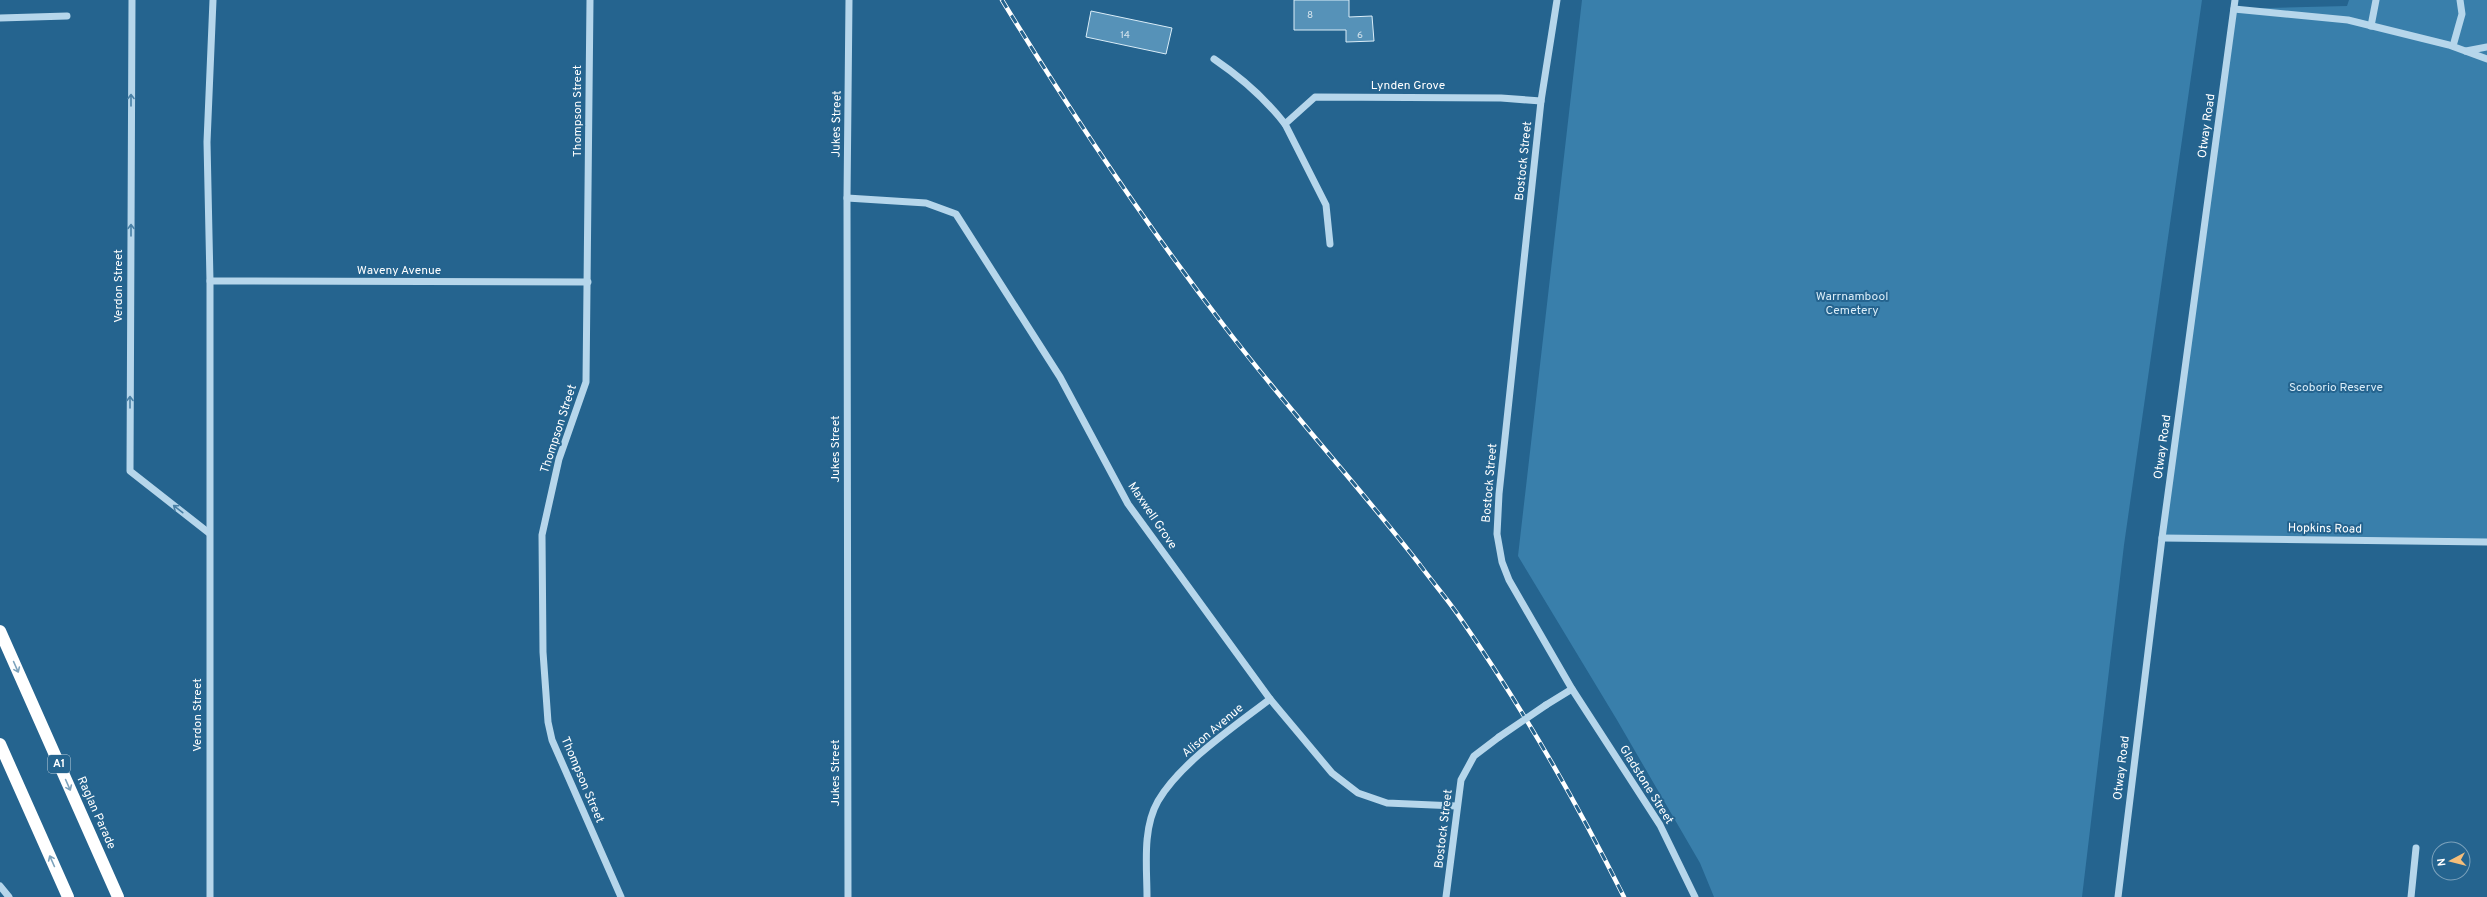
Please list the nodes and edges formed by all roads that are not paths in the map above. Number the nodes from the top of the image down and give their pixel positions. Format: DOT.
graph roads {
  1 [pos="132,0"];
  2 [pos="213,0"];
  3 [pos="590,0"];
  4 [pos="849,0"];
  5 [pos="1557,0"];
  6 [pos="2235,0"];
  7 [pos="2376,0"];
  8 [pos="2460,0"];
  9 [pos="2234,9"];
  10 [pos="67,16"];
  11 [pos="0,18"];
  12 [pos="2371,26"];
  13 [pos="2453,46"];
  14 [pos="2487,48"];
  15 [pos="2466,51"];
  16 [pos="2487,53"];
  17 [pos="1214,59"];
  18 [pos="2487,59"];
  19 [pos="1541,101"];
  20 [pos="1285,124"];
  21 [pos="847,198"];
  22 [pos="1330,244"];
  23 [pos="210,281"];
  24 [pos="588,282"];
  25 [pos="209,533"];
  26 [pos="2162,538"];
  27 [pos="2487,542"];
  28 [pos="0,631"];
  29 [pos="1572,689"];
  30 [pos="1270,699"];
  31 [pos="0,744"];
  32 [pos="1456,806"];
  33 [pos="2416,848"];
  34 [pos="0,886"];
  35 [pos="9,897"];
  36 [pos="68,897"];
  37 [pos="118,897"];
  38 [pos="210,897"];
  39 [pos="621,897"];
  40 [pos="848,897"];
  41 [pos="1147,897"];
  42 [pos="1446,897"];
  43 [pos="1695,897"];
  44 [pos="2118,897"];
  45 [pos="2411,897"];
  25 -- 1 [label="street, Verdon Street, one-way"];
  2 -- 23 [label="street, Verdon Street"];
  3 -- 24 [label="street, Thompson Street"];
  4 -- 21 [label="street, Jukes Street"];
  5 -- 19 [label="street, Bostock Street"];
  6 -- 9 [label="street, Otway Road"];
  7 -- 12 [label="street"];
  8 -- 13 [label="street"];
  9 -- 12 [label="street"];
  9 -- 26 [label="street, Otway Road"];
  10 -- 11 [label="street"];
  12 -- 13 [label="street"];
  13 -- 15 [label="street"];
  14 -- 15 [label="street"];
  15 -- 16 [label="street"];
  15 -- 18 [label="street"];
  17 -- 20 [label="street"];
  19 -- 20 [label="street, Lynden Grove"];
  19 -- 29 [label="street, Bostock Street"];
  20 -- 22 [label="street"];
  21 -- 30 [label="street, Maxwell Grove"];
  21 -- 40 [label="street, Jukes Street"];
  23 -- 24 [label="street, Waveny Avenue"];
  23 -- 25 [label="street, Verdon Street"];
  24 -- 39 [label="street, Thompson Street"];
  25 -- 38 [label="street, Verdon Street"];
  26 -- 27 [label="street, Hopkins Road"];
  26 -- 44 [label="street, Otway Road"];
  28 -- 37 [label="highway, Raglan Parade / A1, one-way"];
  29 -- 32 [label="street, Bostock Street, bridge"];
  29 -- 43 [label="street, Gladstone Street"];
  30 -- 32 [label="street, Maxwell Grove"];
  30 -- 41 [label="street, Alison Avenue"];
  36 -- 31 [label="highway, one-way"];
  32 -- 42 [label="street, Bostock Street"];
  33 -- 45 [label="street"];
  34 -- 35 [label="street"];
}
